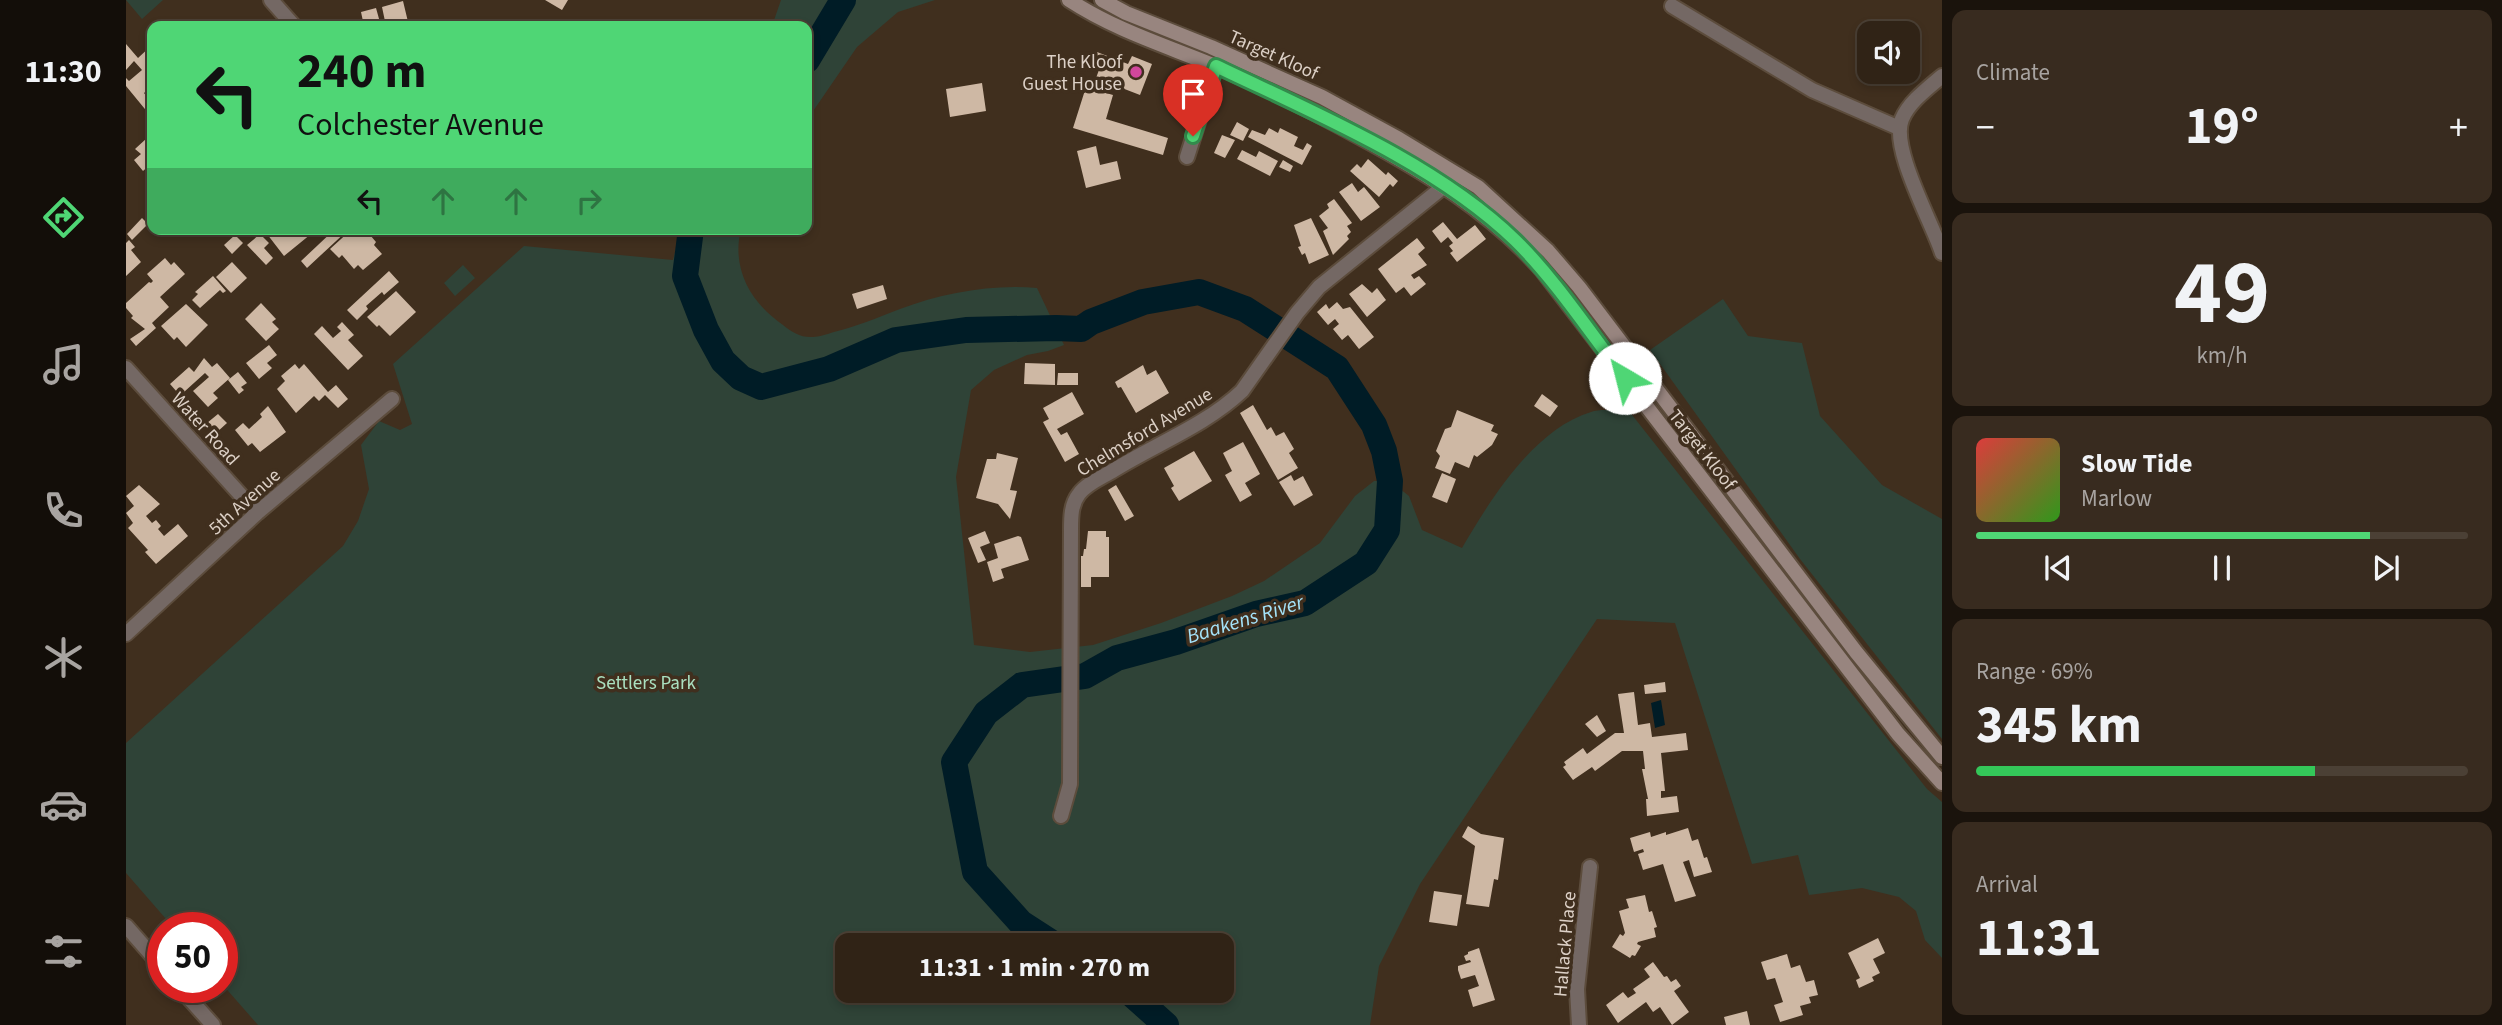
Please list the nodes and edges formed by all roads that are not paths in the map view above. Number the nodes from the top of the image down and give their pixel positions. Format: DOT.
graph roads {
  1 [pos="271,0"];
  2 [pos="1069,0"];
  3 [pos="1102,0"];
  4 [pos="1672,6"];
  5 [pos="290,21"];
  6 [pos="1216,66"];
  7 [pos="1942,76"];
  8 [pos="1899,128"];
  9 [pos="1187,157"];
  10 [pos="1458,175"];
  11 [pos="1446,186"];
  12 [pos="1942,253"];
  13 [pos="1623,344"];
  14 [pos="1608,356"];
  15 [pos="126,368"];
  16 [pos="392,399"];
  17 [pos="257,513"];
  18 [pos="126,634"];
  19 [pos="1942,757"];
  20 [pos="1942,783"];
  21 [pos="1060,816"];
  22 [pos="1590,867"];
  23 [pos="126,926"];
  24 [pos="147,950"];
  25 [pos="193,1003"];
  26 [pos="213,1025"];
  27 [pos="1578,1025"];
  1 -- 5 [label="street"];
  2 -- 6 [label="main road, Target Kloof"];
  3 -- 10 [label="main road, Target Kloof"];
  4 -- 8 [label="street"];
  6 -- 9 [label="street"];
  6 -- 11 [label="main road, Target Kloof"];
  7 -- 8 [label="street"];
  8 -- 12 [label="street"];
  10 -- 11 [label="street, Chelmsford Avenue"];
  10 -- 13 [label="main road, Target Kloof"];
  11 -- 14 [label="main road, Target Kloof"];
  11 -- 21 [label="street, Chelmsford Avenue"];
  13 -- 14 [label="main road"];
  13 -- 19 [label="main road, Target Kloof"];
  14 -- 20 [label="main road, Target Kloof"];
  15 -- 17 [label="street, Water Road"];
  16 -- 17 [label="street, 5th Avenue"];
  17 -- 18 [label="street, 5th Avenue"];
  22 -- 27 [label="street, Hallack Place"];
  23 -- 24 [label="street"];
  25 -- 26 [label="street"];
}
